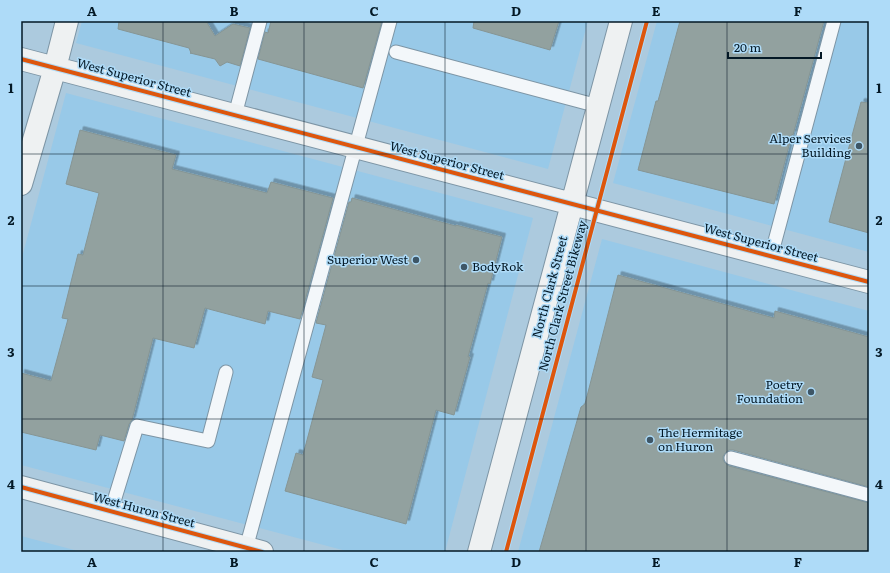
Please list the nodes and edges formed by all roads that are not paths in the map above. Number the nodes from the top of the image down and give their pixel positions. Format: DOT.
graph roads {
  1 [pos="67,21"];
  2 [pos="260,21"];
  3 [pos="390,21"];
  4 [pos="621,21"];
  5 [pos="834,21"];
  6 [pos="396,52"];
  7 [pos="21,59"];
  8 [pos="55,68"];
  9 [pos="598,106"];
  10 [pos="235,115"];
  11 [pos="356,147"];
  12 [pos="21,184"];
  13 [pos="572,204"];
  14 [pos="771,256"];
  15 [pos="869,282"];
  16 [pos="226,372"];
  17 [pos="731,458"];
  18 [pos="21,487"];
  19 [pos="869,495"];
  20 [pos="111,511"];
  21 [pos="251,551"];
  22 [pos="479,552"];
  1 -- 8 [label="street"];
  2 -- 10 [label="lane"];
  3 -- 11 [label="lane"];
  4 -- 9 [label="street, North Clark Street"];
  5 -- 14 [label="lane"];
  6 -- 9 [label="lane"];
  7 -- 8 [label="street, West Superior Street"];
  8 -- 10 [label="street, West Superior Street"];
  8 -- 12 [label="street"];
  9 -- 13 [label="street, North Clark Street"];
  10 -- 11 [label="street, West Superior Street"];
  11 -- 13 [label="street, West Superior Street"];
  11 -- 21 [label="lane"];
  13 -- 14 [label="street, West Superior Street"];
  13 -- 22 [label="street, North Clark Street"];
  14 -- 15 [label="street, West Superior Street"];
  16 -- 20 [label="lane"];
  17 -- 19 [label="lane"];
  18 -- 20 [label="street, West Huron Street"];
  20 -- 21 [label="street, West Huron Street"];
}
